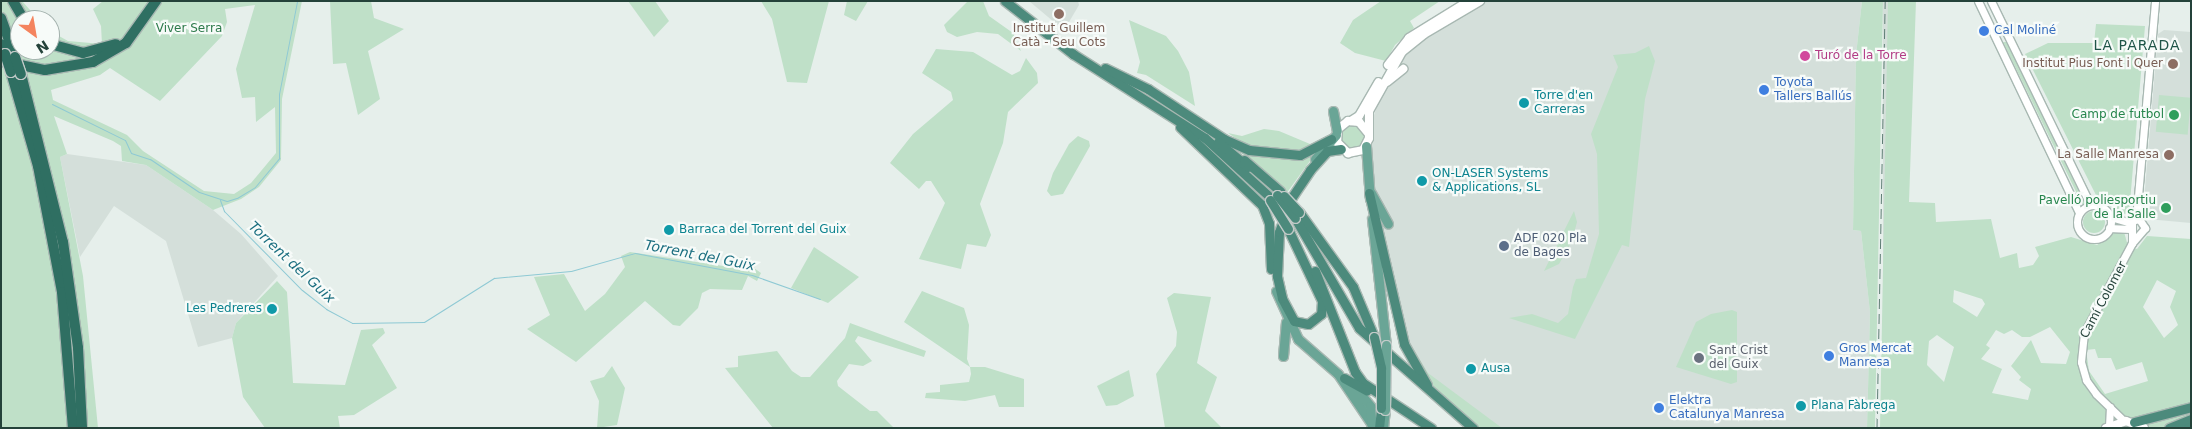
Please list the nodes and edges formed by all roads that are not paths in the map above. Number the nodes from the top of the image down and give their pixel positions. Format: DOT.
graph roads {
  1 [pos="156,1"];
  2 [pos="1005,1"];
  3 [pos="1012,1"];
  4 [pos="1469,1"];
  5 [pos="1480,1"];
  6 [pos="1978,1"];
  7 [pos="1992,1"];
  8 [pos="2155,1"];
  9 [pos="1,18"];
  10 [pos="134,34"];
  11 [pos="60,48"];
  12 [pos="6,54"];
  13 [pos="1105,68"];
  14 [pos="1403,69"];
  15 [pos="16,73"];
  16 [pos="1382,87"];
  17 [pos="1152,104"];
  18 [pos="1348,122"];
  19 [pos="1368,133"];
  20 [pos="1335,135"];
  21 [pos="1366,146"];
  22 [pos="1341,149"];
  23 [pos="1369,190"];
  24 [pos="1275,196"];
  25 [pos="2096,205"];
  26 [pos="2080,213"];
  27 [pos="2110,217"];
  28 [pos="2134,220"];
  29 [pos="1293,221"];
  30 [pos="1388,224"];
  31 [pos="2109,228"];
  32 [pos="2130,230"];
  33 [pos="2140,234"];
  34 [pos="2132,243"];
  35 [pos="1274,282"];
  36 [pos="1286,317"];
  37 [pos="1306,348"];
  38 [pos="1341,376"];
  39 [pos="1439,398"];
  40 [pos="2110,407"];
  41 [pos="2191,407"];
  42 [pos="1383,409"];
  43 [pos="1404,412"];
  44 [pos="2191,419"];
  45 [pos="2124,421"];
  46 [pos="2134,422"];
  47 [pos="1375,427"];
  48 [pos="2108,427"];
  49 [pos="73,428"];
  50 [pos="82,428"];
  51 [pos="1383,428"];
  52 [pos="1430,428"];
  53 [pos="1473,428"];
  54 [pos="2144,428"];
  55 [pos="2169,428"];
  1 -- 10 [label="highway"];
  2 -- 17 [label="highway"];
  3 -- 13 [label="highway"];
  4 -- 18 [label="main road"];
  5 -- 16 [label="main road"];
  6 -- 26 [label="street"];
  7 -- 25 [label="street"];
  8 -- 28 [label="street"];
  9 -- 12 [label="highway"];
  10 -- 11 [label="highway"];
  10 -- 12 [label="highway"];
  12 -- 15 [label="highway, bridge"];
  13 -- 20 [label="highway"];
  13 -- 24 [label="highway"];
  14 -- 16 [label="main road"];
  15 -- 49 [label="highway"];
  15 -- 50 [label="highway"];
  16 -- 19 [label="main road"];
  17 -- 24 [label="highway"];
  17 -- 35 [label="highway"];
  18 -- 19 [label="main road"];
  18 -- 20 [label="main road"];
  18 -- 20 [label="main road"];
  19 -- 21 [label="main road"];
  20 -- 22 [label="main road"];
  20 -- 35 [label="main road"];
  21 -- 22 [label="main road"];
  21 -- 23 [label="main road"];
  22 -- 29 [label="highway"];
  23 -- 30 [label="main road"];
  23 -- 39 [label="highway"];
  23 -- 42 [label="main road, bridge"];
  24 -- 29 [label="highway, bridge"];
  25 -- 26 [label="street"];
  25 -- 27 [label="street"];
  26 -- 31 [label="street"];
  27 -- 28 [label="street"];
  27 -- 31 [label="street"];
  28 -- 32 [label="street"];
  28 -- 33 [label="street"];
  29 -- 39 [label="highway"];
  29 -- 42 [label="highway, bridge"];
  29 -- 43 [label="highway"];
  31 -- 32 [label="street"];
  32 -- 33 [label="street"];
  32 -- 34 [label="street"];
  33 -- 34 [label="street, Camí Colomer"];
  34 -- 40 [label="street, Camí Colomer"];
  35 -- 36 [label="main road"];
  36 -- 37 [label="main road"];
  36 -- 37 [label="main road"];
  37 -- 38 [label="main road"];
  38 -- 43 [label="highway"];
  38 -- 47 [label="main road"];
  39 -- 53 [label="highway"];
  40 -- 45 [label="street, Camí Colomer"];
  40 -- 48 [label="street"];
  41 -- 46 [label="highway"];
  42 -- 47 [label="highway"];
  42 -- 51 [label="main road"];
  43 -- 52 [label="highway"];
  44 -- 55 [label="highway"];
  45 -- 46 [label="main road"];
  45 -- 48 [label="main road"];
  46 -- 54 [label="main road"];
}
